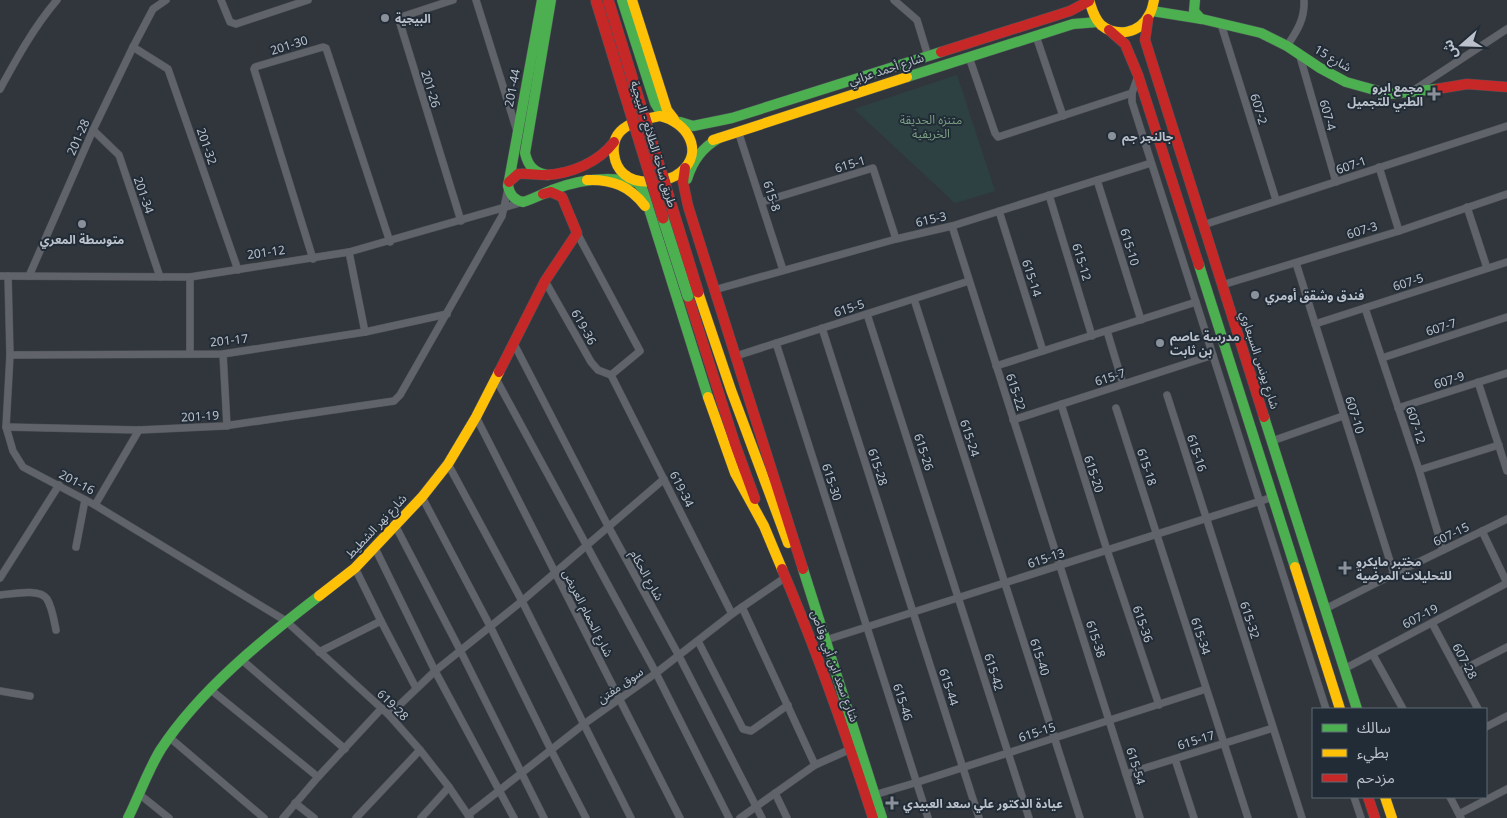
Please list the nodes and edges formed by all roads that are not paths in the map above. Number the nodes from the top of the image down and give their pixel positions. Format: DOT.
graph roads {
  1 [pos="57,0"];
  2 [pos="166,0"];
  3 [pos="221,0"];
  4 [pos="308,0"];
  5 [pos="453,0"];
  6 [pos="476,0"];
  7 [pos="542,0"];
  8 [pos="551,0"];
  9 [pos="596,0"];
  10 [pos="608,0"];
  11 [pos="622,0"];
  12 [pos="632,0"];
  13 [pos="894,0"];
  14 [pos="1195,0"];
  15 [pos="1304,0"];
  16 [pos="1089,1"];
  17 [pos="1153,6"];
  18 [pos="1202,19"];
  19 [pos="1098,22"];
  20 [pos="1221,24"];
  21 [pos="1507,28"];
  22 [pos="1109,30"];
  23 [pos="1036,36"];
  24 [pos="1287,46"];
  25 [pos="133,47"];
  26 [pos="1299,53"];
  27 [pos="928,56"];
  28 [pos="969,57"];
  29 [pos="1138,75"];
  30 [pos="1507,87"];
  31 [pos="0,89"];
  32 [pos="1132,93"];
  33 [pos="1409,93"];
  34 [pos="662,95"];
  35 [pos="1063,116"];
  36 [pos="674,120"];
  37 [pos="714,122"];
  38 [pos="1507,126"];
  39 [pos="93,130"];
  40 [pos="738,131"];
  41 [pos="518,134"];
  42 [pos="618,135"];
  43 [pos="719,138"];
  44 [pos="1151,162"];
  45 [pos="687,163"];
  46 [pos="1379,168"];
  47 [pos="548,175"];
  48 [pos="1097,180"];
  49 [pos="582,181"];
  50 [pos="637,182"];
  51 [pos="1336,182"];
  52 [pos="509,184"];
  53 [pos="543,194"];
  54 [pos="1507,194"];
  55 [pos="1049,195"];
  56 [pos="1276,200"];
  57 [pos="527,201"];
  58 [pos="762,202"];
  59 [pos="566,206"];
  60 [pos="688,206"];
  61 [pos="1467,207"];
  62 [pos="504,209"];
  63 [pos="999,211"];
  64 [pos="461,221"];
  65 [pos="1203,225"];
  66 [pos="952,226"];
  67 [pos="655,227"];
  68 [pos="1399,231"];
  69 [pos="577,233"];
  70 [pos="896,239"];
  71 [pos="390,242"];
  72 [pos="348,252"];
  73 [pos="313,259"];
  74 [pos="1296,262"];
  75 [pos="1507,262"];
  76 [pos="1487,268"];
  77 [pos="238,270"];
  78 [pos="783,270"];
  79 [pos="4,276"];
  80 [pos="29,276"];
  81 [pos="160,277"];
  82 [pos="190,277"];
  83 [pos="545,281"];
  84 [pos="969,281"];
  85 [pos="1222,286"];
  86 [pos="714,290"];
  87 [pos="693,294"];
  88 [pos="914,299"];
  89 [pos="1196,302"];
  90 [pos="1365,308"];
  91 [pos="447,314"];
  92 [pos="867,314"];
  93 [pos="1507,317"];
  94 [pos="1141,320"];
  95 [pos="1315,324"];
  96 [pos="822,328"];
  97 [pos="1107,331"];
  98 [pos="365,332"];
  99 [pos="1092,336"];
  100 [pos="513,342"];
  101 [pos="776,343"];
  102 [pos="1043,351"];
  103 [pos="190,354"];
  104 [pos="223,354"];
  105 [pos="10,355"];
  106 [pos="1213,355"];
  107 [pos="736,356"];
  108 [pos="1382,358"];
  109 [pos="996,366"];
  110 [pos="1507,373"];
  111 [pos="611,375"];
  112 [pos="496,378"];
  113 [pos="1478,382"];
  114 [pos="1123,384"];
  115 [pos="1167,395"];
  116 [pos="1061,404"];
  117 [pos="1116,408"];
  118 [pos="1398,408"];
  119 [pos="1344,416"];
  120 [pos="476,417"];
  121 [pos="1013,420"];
  122 [pos="227,426"];
  123 [pos="6,427"];
  124 [pos="139,430"];
  125 [pos="1272,440"];
  126 [pos="1499,445"];
  127 [pos="448,464"];
  128 [pos="1419,470"];
  129 [pos="1507,471"];
  130 [pos="664,479"];
  131 [pos="59,485"];
  132 [pos="422,497"];
  133 [pos="1273,497"];
  134 [pos="85,500"];
  135 [pos="1260,501"];
  136 [pos="95,504"];
  137 [pos="1206,518"];
  138 [pos="1507,519"];
  139 [pos="395,526"];
  140 [pos="608,526"];
  141 [pos="764,526"];
  142 [pos="1482,531"];
  143 [pos="1157,534"];
  144 [pos="587,545"];
  145 [pos="76,546"];
  146 [pos="375,548"];
  147 [pos="1107,550"];
  148 [pos="1443,550"];
  149 [pos="1061,565"];
  150 [pos="355,568"];
  151 [pos="555,573"];
  152 [pos="1394,574"];
  153 [pos="786,577"];
  154 [pos="0,578"];
  155 [pos="1005,583"];
  156 [pos="1507,583"];
  157 [pos="0,595"];
  158 [pos="959,598"];
  159 [pos="522,600"];
  160 [pos="742,606"];
  161 [pos="1325,609"];
  162 [pos="913,613"];
  163 [pos="732,614"];
  164 [pos="818,614"];
  165 [pos="286,621"];
  166 [pos="381,621"];
  167 [pos="1432,623"];
  168 [pos="490,626"];
  169 [pos="867,628"];
  170 [pos="56,630"];
  171 [pos="826,640"];
  172 [pos="698,641"];
  173 [pos="1507,646"];
  174 [pos="460,650"];
  175 [pos="319,652"];
  176 [pos="1373,655"];
  177 [pos="679,656"];
  178 [pos="242,660"];
  179 [pos="1344,669"];
  180 [pos="435,671"];
  181 [pos="1458,672"];
  182 [pos="656,673"];
  183 [pos="416,688"];
  184 [pos="1206,689"];
  185 [pos="211,690"];
  186 [pos="0,691"];
  187 [pos="30,696"];
  188 [pos="619,698"];
  189 [pos="788,705"];
  190 [pos="1159,705"];
  191 [pos="382,708"];
  192 [pos="1326,708"];
  193 [pos="1340,708"];
  194 [pos="1357,708"];
  195 [pos="1402,708"];
  196 [pos="1477,708"];
  197 [pos="389,714"];
  198 [pos="1507,716"];
  199 [pos="1110,720"];
  200 [pos="584,724"];
  201 [pos="1487,726"];
  202 [pos="1273,728"];
  203 [pos="169,737"];
  204 [pos="1055,738"];
  205 [pos="1224,744"];
  206 [pos="345,749"];
  207 [pos="851,749"];
  208 [pos="420,750"];
  209 [pos="551,750"];
  210 [pos="1008,753"];
  211 [pos="1175,759"];
  212 [pos="815,765"];
  213 [pos="963,768"];
  214 [pos="522,773"];
  215 [pos="1126,774"];
  216 [pos="318,776"];
  217 [pos="918,782"];
  218 [pos="449,787"];
  219 [pos="1507,789"];
  220 [pos="500,791"];
  221 [pos="774,793"];
  222 [pos="139,794"];
  223 [pos="874,795"];
  224 [pos="1354,798"];
  225 [pos="1368,798"];
  226 [pos="1385,798"];
  227 [pos="1451,798"];
  228 [pos="295,803"];
  229 [pos="756,806"];
  230 [pos="469,816"];
  231 [pos="1460,816"];
  232 [pos="128,818"];
  233 [pos="169,818"];
  234 [pos="264,818"];
  235 [pos="283,818"];
  236 [pos="314,818"];
  237 [pos="356,818"];
  238 [pos="421,818"];
  239 [pos="514,818"];
  240 [pos="544,818"];
  241 [pos="586,818"];
  242 [pos="631,818"];
  243 [pos="680,818"];
  244 [pos="729,818"];
  245 [pos="740,818"];
  246 [pos="762,818"];
  247 [pos="787,818"];
  248 [pos="873,818"];
  249 [pos="882,818"];
  250 [pos="928,818"];
  251 [pos="979,818"];
  252 [pos="1029,818"];
  253 [pos="1080,818"];
  254 [pos="1140,818"];
  255 [pos="1194,818"];
  256 [pos="1248,818"];
  257 [pos="1302,818"];
  258 [pos="1361,818"];
  259 [pos="1375,818"];
  260 [pos="1392,818"];
  1 -- 31 [label="street"];
  2 -- 25 [label="street, 201-28"];
  3 -- 4 [label="street"];
  5 -- 64 [label="street, 201-26"];
  6 -- 41 [label="street"];
  7 -- 41 [label="main road, 201-44"];
  8 -- 47 [label="main road"];
  9 -- 87 [label="main road, طريق ساحة الطلائع - البيجية, bridge"];
  10 -- 87 [label="main road, طريق ساحة الطلائع - البيجية, bridge"];
  11 -- 36 [label="main road"];
  12 -- 34 [label="main road"];
  13 -- 27 [label="street"];
  14 -- 18 [label="main road"];
  15 -- 24 [label="street"];
  16 -- 19 [label="main road"];
  16 -- 27 [label="main road, شارع أحمد عرابي"];
  17 -- 18 [label="main road, شارع 15"];
  17 -- 22 [label="main road"];
  17 -- 65 [label="main road, شارع يونس السبعاوي"];
  18 -- 20 [label="main road, شارع 15"];
  19 -- 22 [label="main road"];
  19 -- 23 [label="main road, شارع أحمد عرابي"];
  20 -- 24 [label="main road, شارع 15"];
  20 -- 56 [label="street, 607-2"];
  21 -- 33 [label="street"];
  22 -- 29 [label="main road"];
  23 -- 28 [label="main road, شارع أحمد عرابي"];
  23 -- 35 [label="street"];
  24 -- 26 [label="main road, شارع 15"];
  25 -- 39 [label="street, 201-28"];
  25 -- 77 [label="street, 201-32"];
  26 -- 33 [label="main road, شارع 15"];
  26 -- 51 [label="street, 607-4"];
  27 -- 37 [label="main road, شارع أحمد عرابي"];
  28 -- 35 [label="street"];
  28 -- 40 [label="main road, شارع أحمد عرابي"];
  29 -- 32 [label="street"];
  29 -- 133 [label="main road"];
  30 -- 33 [label="main road, شارع 15"];
  32 -- 35 [label="street"];
  32 -- 44 [label="street"];
  34 -- 36 [label="main road"];
  34 -- 37 [label="main road"];
  36 -- 37 [label="main road, شارع أحمد عرابي"];
  36 -- 42 [label="main road"];
  36 -- 45 [label="main road"];
  38 -- 46 [label="street, 607-1"];
  39 -- 80 [label="street, 201-28"];
  39 -- 81 [label="street, 201-34"];
  40 -- 43 [label="main road, شارع أحمد عرابي"];
  40 -- 58 [label="street, 615-8"];
  41 -- 52 [label="main road, 201-44"];
  42 -- 47 [label="main road"];
  42 -- 50 [label="main road"];
  43 -- 45 [label="main road, شارع أحمد عرابي"];
  43 -- 60 [label="main road"];
  44 -- 48 [label="street, 615-3"];
  44 -- 89 [label="street"];
  45 -- 50 [label="main road"];
  45 -- 60 [label="main road"];
  46 -- 51 [label="street, 607-1"];
  46 -- 68 [label="street"];
  47 -- 52 [label="main road"];
  48 -- 55 [label="street, 615-3"];
  48 -- 94 [label="street, 615-10"];
  49 -- 50 [label="main road, 201-12"];
  49 -- 53 [label="main road, 201-12"];
  49 -- 59 [label="main road"];
  49 -- 67 [label="main road"];
  50 -- 67 [label="main road"];
  51 -- 56 [label="street, 607-1"];
  52 -- 57 [label="main road"];
  52 -- 62 [label="street"];
  53 -- 57 [label="main road, 201-12"];
  53 -- 59 [label="main road"];
  54 -- 61 [label="street, 607-3"];
  55 -- 63 [label="street, 615-3"];
  55 -- 99 [label="street, 615-12"];
  56 -- 65 [label="street, 607-1"];
  57 -- 62 [label="street, 201-12"];
  58 -- 70 [label="street, 615-1"];
  58 -- 78 [label="street, 615-8"];
  59 -- 69 [label="main road"];
  60 -- 86 [label="main road"];
  61 -- 68 [label="street, 607-3"];
  61 -- 76 [label="street"];
  62 -- 64 [label="street, 201-12"];
  62 -- 91 [label="street"];
  63 -- 66 [label="street, 615-3"];
  63 -- 102 [label="street, 615-14"];
  64 -- 71 [label="street, 201-12"];
  65 -- 85 [label="main road, شارع يونس السبعاوي"];
  66 -- 70 [label="street, 615-3"];
  66 -- 84 [label="street, 615-22"];
  67 -- 141 [label="main road"];
  68 -- 74 [label="street, 607-3"];
  69 -- 83 [label="main road, شارع نهر الشطيط"];
  69 -- 111 [label="street"];
  70 -- 78 [label="street, 615-3"];
  71 -- 72 [label="street, 201-12"];
  71 -- 73 [label="street, 201-30"];
  72 -- 73 [label="street, 201-12"];
  72 -- 98 [label="street"];
  73 -- 77 [label="street, 201-12"];
  74 -- 85 [label="street, 607-3"];
  74 -- 95 [label="street, 607-10"];
  75 -- 76 [label="street, 607-5"];
  76 -- 90 [label="street, 607-5"];
  77 -- 82 [label="street, 201-12"];
  78 -- 86 [label="street, 615-3"];
  79 -- 80 [label="street, 201-12"];
  79 -- 105 [label="street, 201-16"];
  80 -- 81 [label="street, 201-12"];
  81 -- 82 [label="street, 201-12"];
  82 -- 103 [label="street"];
  83 -- 100 [label="main road, شارع نهر الشطيط"];
  83 -- 111 [label="street, 619-36"];
  84 -- 88 [label="street, 615-5"];
  84 -- 109 [label="street, 615-22"];
  85 -- 125 [label="main road, شارع يونس السبعاوي"];
  86 -- 107 [label="main road"];
  87 -- 141 [label="main road"];
  87 -- 164 [label="main road"];
  88 -- 92 [label="street, 615-5"];
  88 -- 155 [label="street, 615-24"];
  89 -- 94 [label="street"];
  89 -- 106 [label="street"];
  90 -- 95 [label="street, 607-5"];
  90 -- 108 [label="street, 607-12"];
  91 -- 98 [label="street, 201-17"];
  91 -- 122 [label="street, 201-19"];
  92 -- 96 [label="street, 615-5"];
  92 -- 158 [label="street, 615-26"];
  93 -- 108 [label="street, 607-7"];
  94 -- 97 [label="street"];
  95 -- 119 [label="street, 607-10"];
  96 -- 101 [label="street, 615-5"];
  96 -- 162 [label="street, 615-28"];
  97 -- 99 [label="street"];
  97 -- 114 [label="street"];
  98 -- 104 [label="street, 201-17"];
  99 -- 102 [label="street"];
  100 -- 112 [label="main road, شارع نهر الشطيط"];
  100 -- 140 [label="street, شارع الحكام"];
  101 -- 107 [label="street, 615-5"];
  101 -- 169 [label="street, 615-30"];
  102 -- 109 [label="street"];
  103 -- 104 [label="street, 201-17"];
  103 -- 105 [label="street, 201-17"];
  104 -- 122 [label="street"];
  105 -- 123 [label="street, 201-16"];
  106 -- 114 [label="street, 615-7"];
  106 -- 135 [label="street"];
  107 -- 164 [label="main road"];
  108 -- 118 [label="street, 607-12"];
  109 -- 121 [label="street, 615-22"];
  110 -- 113 [label="street, 607-9"];
  111 -- 130 [label="street, 619-34"];
  112 -- 120 [label="main road, شارع نهر الشطيط"];
  112 -- 144 [label="street"];
  113 -- 118 [label="street, 607-9"];
  113 -- 126 [label="street"];
  114 -- 116 [label="street, 615-7"];
  115 -- 137 [label="street, 615-16"];
  116 -- 121 [label="street, 615-7"];
  116 -- 147 [label="street, 615-20"];
  117 -- 143 [label="street, 615-18"];
  118 -- 128 [label="street, 607-12"];
  119 -- 125 [label="street"];
  119 -- 152 [label="street, 607-10"];
  120 -- 127 [label="main road, شارع نهر الشطيط"];
  120 -- 151 [label="street, شارع الحمام العريض"];
  121 -- 149 [label="street, 615-22"];
  122 -- 124 [label="street, 201-19"];
  123 -- 124 [label="street, 201-19"];
  123 -- 131 [label="street, 201-16"];
  124 -- 136 [label="street"];
  125 -- 161 [label="main road, شارع يونس السبعاوي"];
  126 -- 128 [label="street"];
  126 -- 129 [label="street"];
  127 -- 132 [label="main road, شارع نهر الشطيط"];
  127 -- 159 [label="street"];
  128 -- 148 [label="street, 607-12"];
  130 -- 140 [label="street"];
  130 -- 163 [label="street, 619-34"];
  131 -- 134 [label="street, 201-16"];
  131 -- 154 [label="street"];
  132 -- 139 [label="main road, شارع نهر الشطيط"];
  132 -- 168 [label="street"];
  133 -- 135 [label="street, 615-13"];
  133 -- 193 [label="main road"];
  134 -- 136 [label="street, 201-16"];
  134 -- 145 [label="street"];
  135 -- 137 [label="street, 615-13"];
  135 -- 192 [label="street"];
  136 -- 165 [label="street, 201-16"];
  137 -- 143 [label="street, 615-13"];
  137 -- 202 [label="street, 615-32"];
  138 -- 142 [label="street, 607-15"];
  139 -- 146 [label="main road, شارع نهر الشطيط"];
  139 -- 174 [label="street"];
  140 -- 144 [label="street"];
  140 -- 177 [label="street, شارع الحكام"];
  141 -- 153 [label="main road, شارع سعد ابن أبي وقاص"];
  142 -- 148 [label="street, 607-15"];
  142 -- 156 [label="street"];
  143 -- 147 [label="street, 615-13"];
  143 -- 184 [label="street, 615-34"];
  144 -- 151 [label="street"];
  144 -- 182 [label="street"];
  146 -- 150 [label="main road, شارع نهر الشطيط"];
  146 -- 180 [label="street"];
  147 -- 149 [label="street, 615-13"];
  147 -- 190 [label="street, 615-36"];
  148 -- 152 [label="street, 607-15"];
  149 -- 155 [label="street, 615-13"];
  149 -- 199 [label="street, 615-38"];
  150 -- 165 [label="main road, شارع نهر الشطيط"];
  150 -- 166 [label="street"];
  151 -- 159 [label="street"];
  151 -- 188 [label="street, شارع الحمام العريض"];
  152 -- 161 [label="street, 607-15"];
  153 -- 160 [label="street, سوق مفتن"];
  153 -- 207 [label="main road, شارع سعد ابن أبي وقاص"];
  155 -- 158 [label="street, 615-13"];
  155 -- 204 [label="street, 615-40"];
  156 -- 167 [label="street, 607-19"];
  157 -- 170 [label="street"];
  158 -- 162 [label="street, 615-13"];
  158 -- 210 [label="street, 615-42"];
  159 -- 168 [label="street"];
  159 -- 200 [label="street"];
  160 -- 163 [label="street, سوق مفتن"];
  160 -- 189 [label="street"];
  161 -- 179 [label="main road, شارع يونس السبعاوي"];
  162 -- 169 [label="street, 615-13"];
  162 -- 213 [label="street, 615-44"];
  163 -- 172 [label="street, سوق مفتن"];
  164 -- 171 [label="main road, شارع سعد ابن أبي وقاص"];
  165 -- 175 [label="street, 619-28"];
  165 -- 178 [label="main road, شارع نهر الشطيط"];
  166 -- 175 [label="street"];
  166 -- 183 [label="street"];
  167 -- 176 [label="street, 607-19"];
  167 -- 181 [label="street, 607-28"];
  168 -- 174 [label="street"];
  168 -- 209 [label="street"];
  169 -- 171 [label="street, 615-13"];
  169 -- 217 [label="street, 615-46"];
  171 -- 223 [label="main road, شارع سعد ابن أبي وقاص"];
  172 -- 177 [label="street, سوق مفتن"];
  172 -- 189 [label="street"];
  173 -- 181 [label="street"];
  174 -- 180 [label="street"];
  174 -- 214 [label="street"];
  175 -- 191 [label="street, 619-28"];
  176 -- 179 [label="street, 607-19"];
  176 -- 195 [label="street"];
  177 -- 182 [label="street, سوق مفتن"];
  177 -- 229 [label="street, شارع الحكام"];
  178 -- 185 [label="main road, شارع نهر الشطيط"];
  178 -- 206 [label="street"];
  179 -- 194 [label="main road, شارع يونس السبعاوي"];
  180 -- 183 [label="street"];
  180 -- 220 [label="street"];
  181 -- 196 [label="street, 607-28"];
  182 -- 188 [label="street, سوق مفتن"];
  182 -- 244 [label="street"];
  183 -- 197 [label="street"];
  184 -- 190 [label="street, 615-15"];
  184 -- 205 [label="street, 615-34"];
  185 -- 203 [label="main road, شارع نهر الشطيط"];
  185 -- 216 [label="street"];
  186 -- 187 [label="street"];
  188 -- 200 [label="street, سوق مفتن"];
  188 -- 243 [label="street, شارع الحمام العريض"];
  189 -- 212 [label="street"];
  190 -- 199 [label="street, 615-15"];
  191 -- 197 [label="street, 619-28"];
  191 -- 206 [label="street"];
  197 -- 208 [label="street, 619-28"];
  198 -- 201 [label="street"];
  199 -- 204 [label="street, 615-15"];
  199 -- 215 [label="street, 615-54"];
  200 -- 209 [label="street, سوق مفتن"];
  200 -- 242 [label="street"];
  202 -- 205 [label="street, 615-17"];
  202 -- 257 [label="street, 615-32"];
  203 -- 222 [label="main road, شارع نهر الشطيط"];
  203 -- 234 [label="street"];
  204 -- 210 [label="street, 615-15"];
  204 -- 253 [label="street, 615-40"];
  205 -- 211 [label="street, 615-17"];
  205 -- 256 [label="street, 615-34"];
  206 -- 216 [label="street"];
  207 -- 212 [label="street"];
  207 -- 248 [label="main road, شارع سعد ابن أبي وقاص"];
  208 -- 218 [label="street, 619-28"];
  208 -- 237 [label="street"];
  209 -- 214 [label="street, سوق مفتن"];
  209 -- 241 [label="street"];
  210 -- 213 [label="street, 615-15"];
  210 -- 252 [label="street, 615-42"];
  211 -- 215 [label="street, 615-17"];
  211 -- 255 [label="street"];
  212 -- 221 [label="street"];
  213 -- 217 [label="street, 615-15"];
  213 -- 251 [label="street, 615-44"];
  214 -- 220 [label="street, سوق مفتن"];
  214 -- 240 [label="street"];
  215 -- 254 [label="street, 615-54"];
  216 -- 228 [label="street"];
  217 -- 223 [label="street, 615-15"];
  217 -- 250 [label="street, 615-46"];
  218 -- 230 [label="street, 619-28"];
  218 -- 238 [label="street"];
  219 -- 231 [label="street"];
  220 -- 230 [label="street, سوق مفتن"];
  220 -- 239 [label="street"];
  221 -- 229 [label="street"];
  221 -- 247 [label="street"];
  222 -- 232 [label="main road, شارع نهر الشطيط"];
  222 -- 233 [label="street"];
  223 -- 249 [label="main road, شارع سعد ابن أبي وقاص"];
  224 -- 258 [label="street"];
  225 -- 259 [label="main road"];
  226 -- 260 [label="main road"];
  227 -- 231 [label="street"];
  228 -- 235 [label="street"];
  228 -- 236 [label="street"];
  229 -- 245 [label="street"];
  229 -- 246 [label="street, شارع الحكام"];
}
